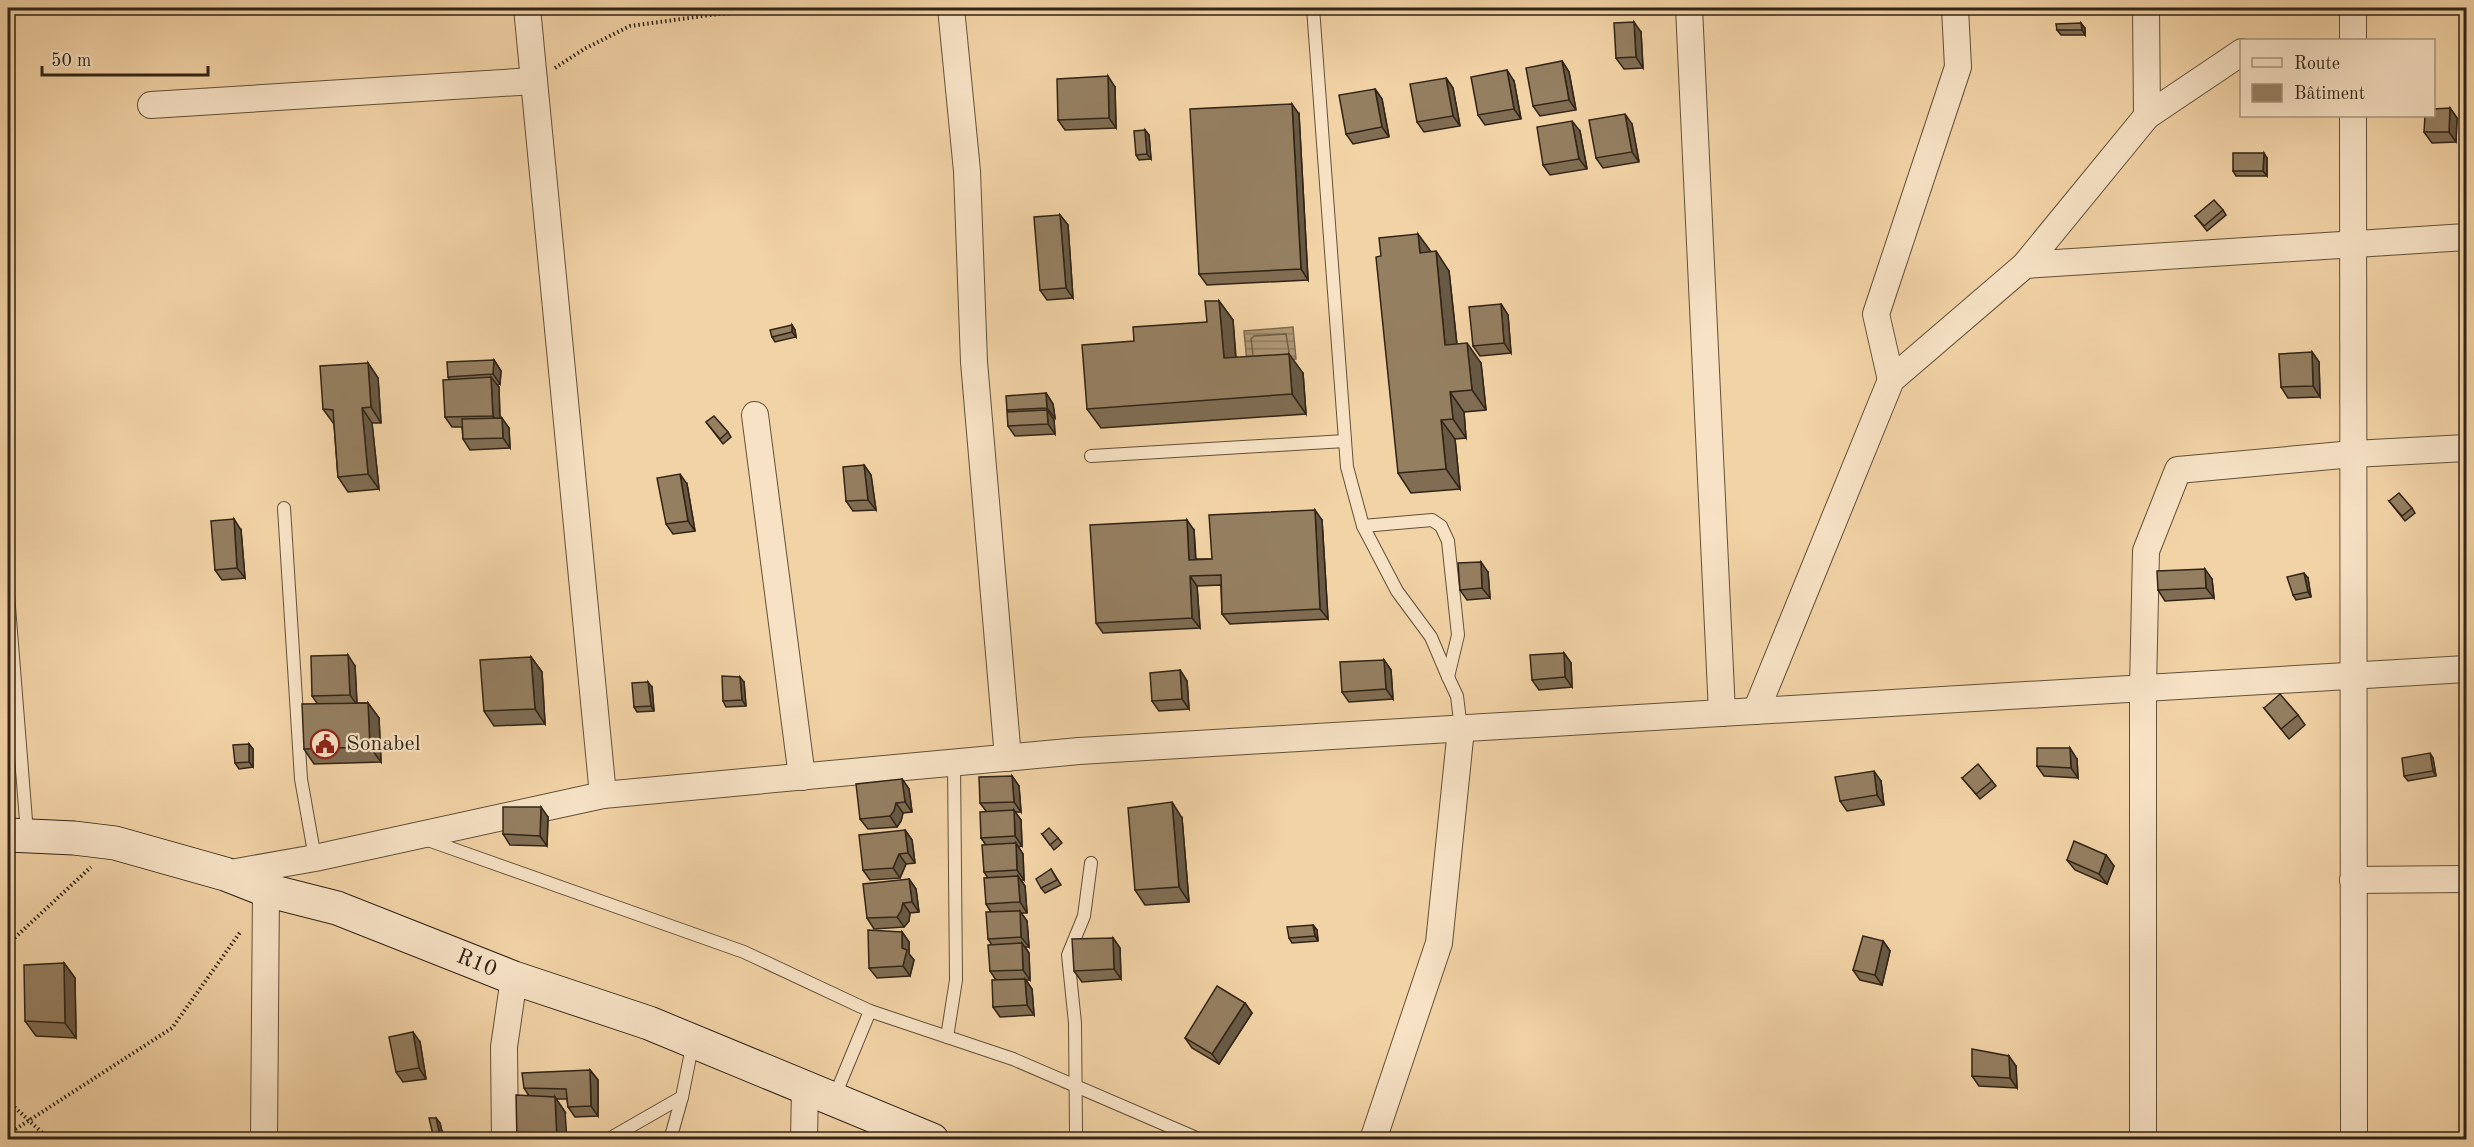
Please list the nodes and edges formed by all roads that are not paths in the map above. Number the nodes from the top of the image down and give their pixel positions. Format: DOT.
graph roads {
  1 [pos="526,8"];
  2 [pos="951,8"];
  3 [pos="1313,8"];
  4 [pos="1689,8"];
  5 [pos="1955,8"];
  6 [pos="2146,8"];
  7 [pos="2353,8"];
  8 [pos="2353,39"];
  9 [pos="2240,53"];
  10 [pos="534,81"];
  11 [pos="151,105"];
  12 [pos="2147,116"];
  13 [pos="2353,117"];
  14 [pos="2466,237"];
  15 [pos="2353,244"];
  16 [pos="2025,265"];
  17 [pos="1892,380"];
  18 [pos="755,415"];
  19 [pos="1345,441"];
  20 [pos="2466,448"];
  21 [pos="2353,454"];
  22 [pos="1091,456"];
  23 [pos="284,508"];
  24 [pos="1363,526"];
  25 [pos="8,594"];
  26 [pos="2466,669"];
  27 [pos="2353,675"];
  28 [pos="1449,676"];
  29 [pos="2143,688"];
  30 [pos="1756,711"];
  31 [pos="1722,713"];
  32 [pos="1461,729"];
  33 [pos="1008,758"];
  34 [pos="954,763"];
  35 [pos="802,777"];
  36 [pos="603,795"];
  37 [pos="414,835"];
  38 [pos="18,836"];
  39 [pos="315,858"];
  40 [pos="1091,863"];
  41 [pos="225,874"];
  42 [pos="2466,879"];
  43 [pos="2353,880"];
  44 [pos="266,890"];
  45 [pos="514,978"];
  46 [pos="870,1011"];
  47 [pos="947,1037"];
  48 [pos="693,1041"];
  49 [pos="1076,1086"];
  50 [pos="819,1093"];
  51 [pos="682,1097"];
  52 [pos="614,1136"];
  53 [pos="264,1140"];
  54 [pos="506,1140"];
  55 [pos="670,1140"];
  56 [pos="804,1140"];
  57 [pos="932,1140"];
  58 [pos="1074,1140"];
  59 [pos="1201,1140"];
  60 [pos="1373,1140"];
  61 [pos="2143,1140"];
  62 [pos="2354,1140"];
  1 -- 10 [label="street"];
  2 -- 33 [label="street"];
  3 -- 19 [label="lane"];
  4 -- 31 [label="street"];
  5 -- 17 [label="street"];
  6 -- 12 [label="street"];
  7 -- 8 [label="street"];
  9 -- 12 [label="street"];
  10 -- 11 [label="street"];
  10 -- 36 [label="street"];
  12 -- 16 [label="street"];
  13 -- 15 [label="street"];
  14 -- 15 [label="street"];
  15 -- 16 [label="street"];
  15 -- 21 [label="street"];
  16 -- 17 [label="street"];
  17 -- 30 [label="street"];
  18 -- 35 [label="street"];
  19 -- 22 [label="lane"];
  19 -- 24 [label="lane"];
  20 -- 21 [label="street"];
  21 -- 27 [label="street"];
  21 -- 29 [label="street"];
  23 -- 39 [label="lane"];
  24 -- 28 [label="lane"];
  24 -- 28 [label="lane"];
  25 -- 38 [label="lane"];
  26 -- 27 [label="street"];
  27 -- 29 [label="street"];
  27 -- 43 [label="street"];
  28 -- 32 [label="lane"];
  29 -- 30 [label="street"];
  29 -- 61 [label="street"];
  30 -- 31 [label="street"];
  31 -- 32 [label="street"];
  32 -- 33 [label="street"];
  32 -- 60 [label="street"];
  33 -- 34 [label="street"];
  34 -- 35 [label="street"];
  34 -- 47 [label="lane"];
  35 -- 36 [label="street"];
  36 -- 37 [label="street"];
  37 -- 39 [label="street"];
  37 -- 46 [label="lane"];
  38 -- 41 [label="main road, R10"];
  39 -- 41 [label="street"];
  40 -- 49 [label="lane"];
  41 -- 44 [label="main road, R10"];
  42 -- 43 [label="street"];
  43 -- 62 [label="street"];
  44 -- 45 [label="main road, R10"];
  44 -- 53 [label="street"];
  45 -- 48 [label="main road, R10"];
  45 -- 54 [label="street"];
  46 -- 47 [label="lane"];
  46 -- 50 [label="lane"];
  47 -- 49 [label="lane"];
  48 -- 50 [label="main road, R10"];
  48 -- 51 [label="lane"];
  49 -- 58 [label="lane"];
  49 -- 59 [label="lane"];
  50 -- 56 [label="street"];
  50 -- 57 [label="main road, R10"];
  51 -- 52 [label="lane"];
  51 -- 55 [label="lane"];
}
